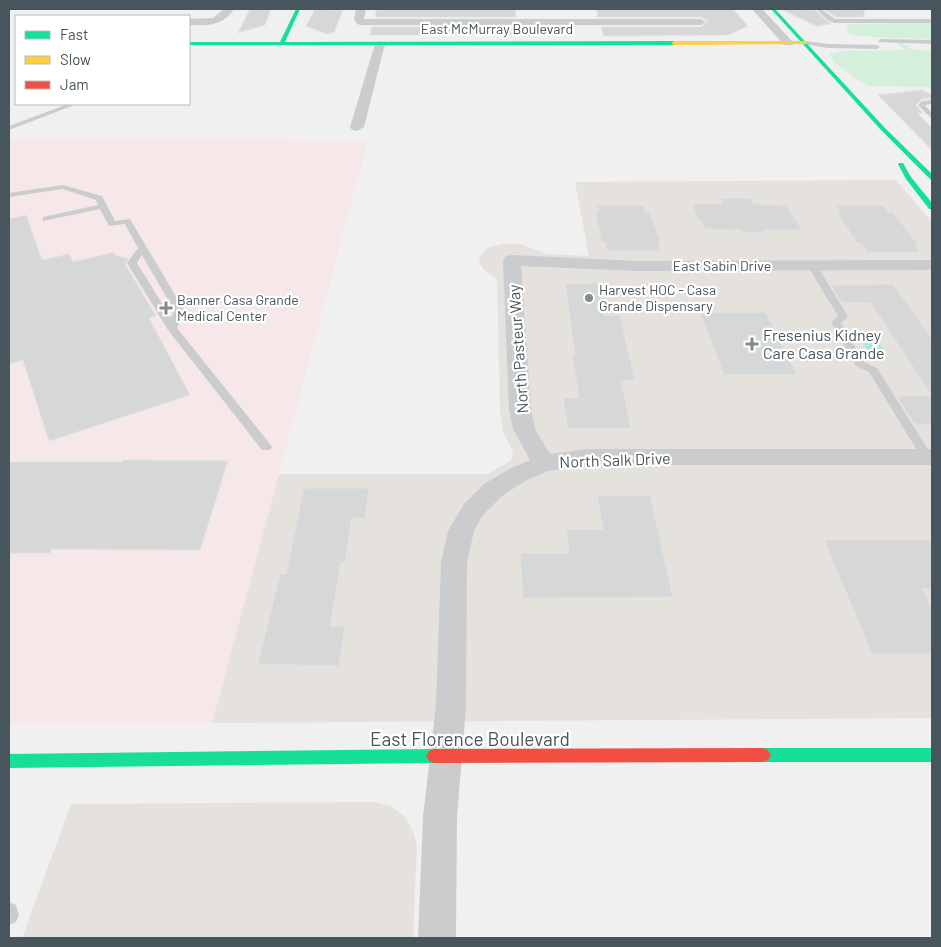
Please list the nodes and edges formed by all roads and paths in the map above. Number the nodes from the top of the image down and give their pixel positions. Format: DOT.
graph roads {
  1 [pos="229,9"];
  2 [pos="298,9"];
  3 [pos="361,9"];
  4 [pos="534,9"];
  5 [pos="547,9"];
  6 [pos="692,9"];
  7 [pos="757,9"];
  8 [pos="773,9"];
  9 [pos="818,9"];
  10 [pos="551,21"];
  11 [pos="932,21"];
  12 [pos="190,22"];
  13 [pos="362,22"];
  14 [pos="537,22"];
  15 [pos="701,22"];
  16 [pos="870,41"];
  17 [pos="898,41"];
  18 [pos="932,42"];
  19 [pos="805,43"];
  20 [pos="190,44"];
  21 [pos="282,44"];
  22 [pos="380,44"];
  23 [pos="543,44"];
  24 [pos="557,44"];
  25 [pos="788,44"];
  26 [pos="819,44"];
  27 [pos="886,47"];
  28 [pos="906,47"];
  29 [pos="932,47"];
  30 [pos="932,102"];
  31 [pos="71,105"];
  32 [pos="932,116"];
  33 [pos="357,127"];
  34 [pos="9,128"];
  35 [pos="883,129"];
  36 [pos="932,178"];
  37 [pos="9,195"];
  38 [pos="104,206"];
  39 [pos="932,206"];
  40 [pos="46,219"];
  41 [pos="143,247"];
  42 [pos="512,260"];
  43 [pos="932,265"];
  44 [pos="812,266"];
  45 [pos="172,328"];
  46 [pos="266,447"];
  47 [pos="929,456"];
  48 [pos="544,464"];
  49 [pos="932,755"];
  50 [pos="445,756"];
  51 [pos="9,761"];
  52 [pos="437,938"];
  1 -- 12 [label="street"];
  2 -- 21 [label="street"];
  3 -- 13 [label="street"];
  4 -- 14 [label="street"];
  5 -- 10 [label="street"];
  6 -- 15 [label="street"];
  7 -- 25 [label="street"];
  8 -- 19 [label="street"];
  9 -- 11 [label="lane"];
  10 -- 14 [label="street"];
  10 -- 15 [label="street"];
  10 -- 24 [label="street"];
  13 -- 14 [label="street"];
  14 -- 23 [label="street"];
  16 -- 26 [label="lane"];
  17 -- 18 [label="lane"];
  17 -- 26 [label="lane"];
  17 -- 28 [label="lane"];
  19 -- 25 [label="street, East McMurray Boulevard"];
  19 -- 26 [label="lane"];
  19 -- 35 [label="street"];
  20 -- 21 [label="street, East McMurray Boulevard"];
  21 -- 22 [label="street, East McMurray Boulevard"];
  22 -- 23 [label="street, East McMurray Boulevard"];
  22 -- 33 [label="street"];
  23 -- 24 [label="street, East McMurray Boulevard"];
  24 -- 25 [label="street, East McMurray Boulevard"];
  27 -- 28 [label="lane"];
  28 -- 29 [label="lane"];
  30 -- 32 [label="lane"];
  31 -- 34 [label="lane"];
  35 -- 36 [label="street"];
  35 -- 39 [label="street"];
  37 -- 38 [label="lane"];
  38 -- 40 [label="lane"];
  38 -- 41 [label="lane"];
  41 -- 45 [label="lane"];
  41 -- 45 [label="lane"];
  42 -- 44 [label="street, East Sabin Drive"];
  42 -- 48 [label="street, North Pasteur Way"];
  43 -- 44 [label="street, East Sabin Drive"];
  44 -- 47 [label="lane"];
  45 -- 46 [label="lane"];
  47 -- 48 [label="street, North Salk Drive"];
  48 -- 50 [label="street, North Salk Drive"];
  49 -- 50 [label="street, East Florence Boulevard"];
  50 -- 51 [label="street, East Florence Boulevard"];
  50 -- 52 [label="street, North Salk Drive"];
}
